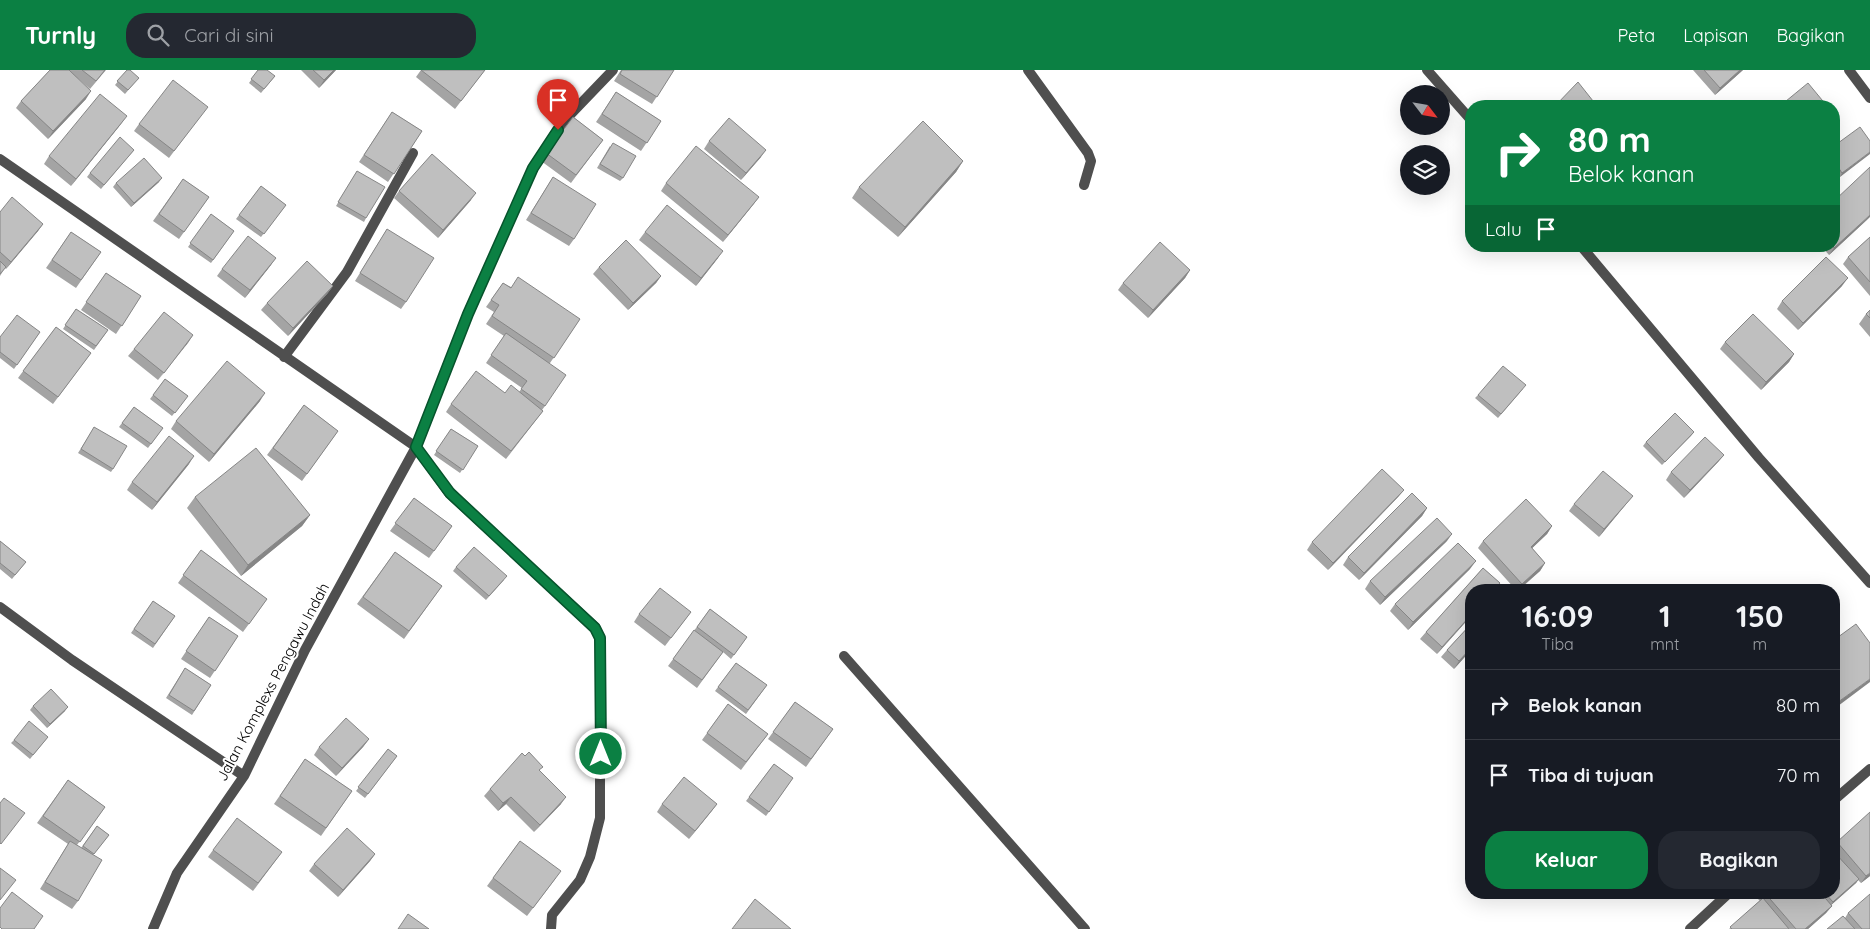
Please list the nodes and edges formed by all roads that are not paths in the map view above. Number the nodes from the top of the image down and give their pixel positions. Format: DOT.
graph roads {
  1 [pos="613,70"];
  2 [pos="1028,70"];
  3 [pos="1427,70"];
  4 [pos="1849,70"];
  5 [pos="1870,98"];
  6 [pos="1465,113"];
  7 [pos="413,153"];
  8 [pos="0,159"];
  9 [pos="1084,185"];
  10 [pos="1586,252"];
  11 [pos="284,357"];
  12 [pos="416,447"];
  13 [pos="1870,583"];
  14 [pos="0,607"];
  15 [pos="844,656"];
  16 [pos="1870,769"];
  17 [pos="244,776"];
  18 [pos="1840,795"];
  19 [pos="1722,899"];
  20 [pos="153,929"];
  21 [pos="551,929"];
  22 [pos="1085,929"];
  23 [pos="1690,929"];
  1 -- 12 [label="street, Jalan Komplexs Pengawu Indah"];
  2 -- 9 [label="street"];
  3 -- 6 [label="street"];
  4 -- 5 [label="street"];
  7 -- 11 [label="street"];
  8 -- 11 [label="street"];
  10 -- 13 [label="street"];
  11 -- 12 [label="street"];
  12 -- 17 [label="street, Jalan Komplexs Pengawu Indah"];
  12 -- 21 [label="street"];
  14 -- 17 [label="street"];
  15 -- 22 [label="street"];
  16 -- 18 [label="street"];
  17 -- 20 [label="street, Jalan Komplexs Pengawu Indah"];
  19 -- 23 [label="street"];
}
